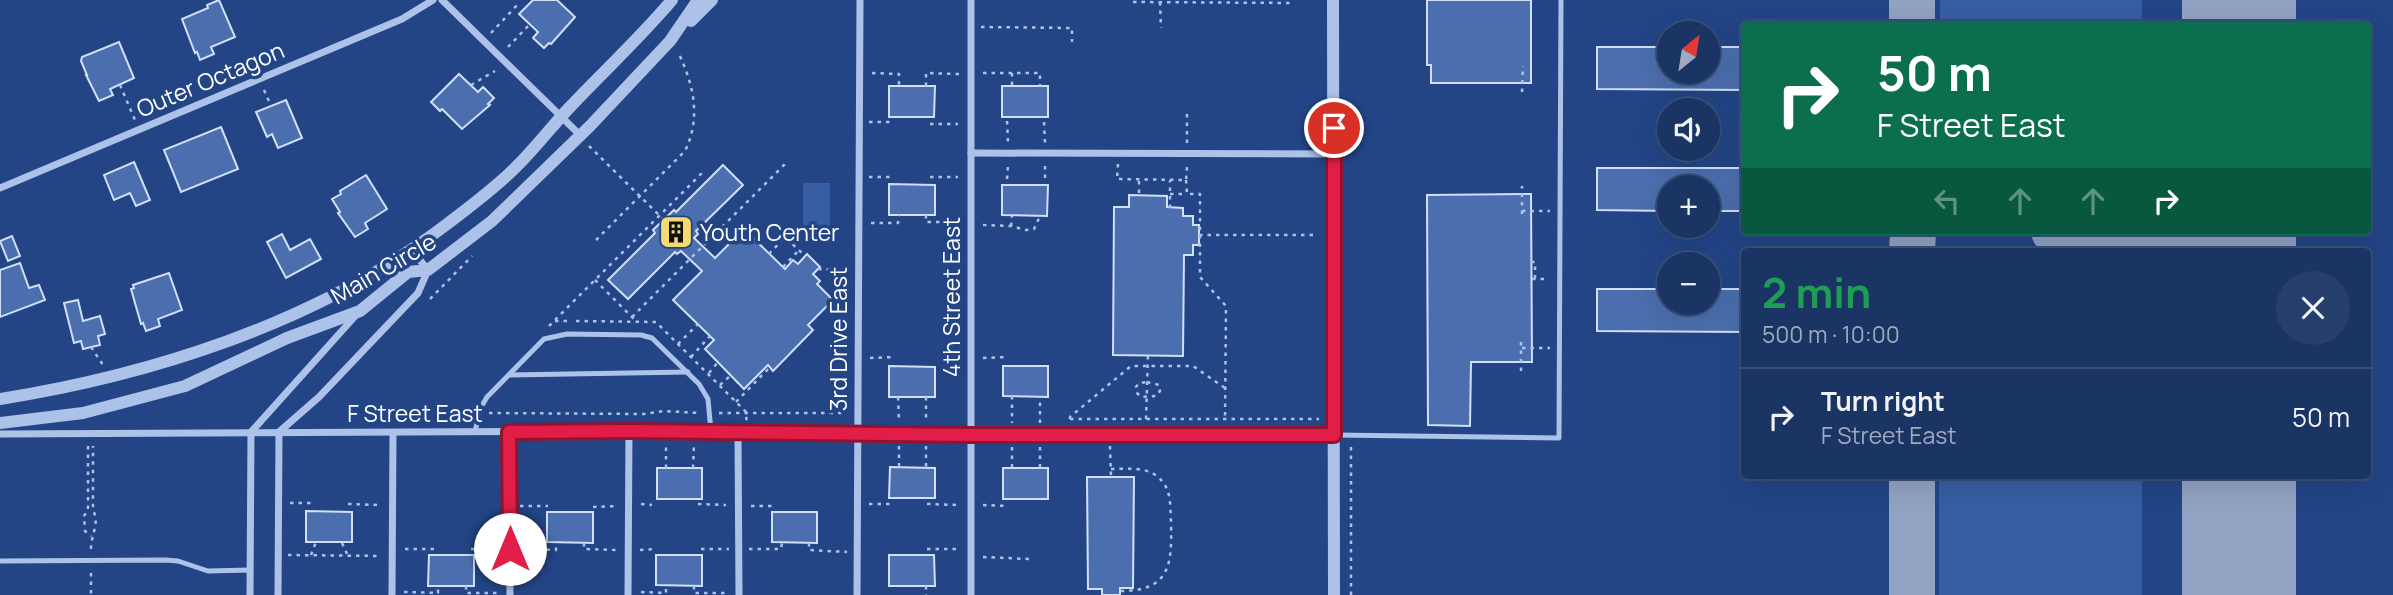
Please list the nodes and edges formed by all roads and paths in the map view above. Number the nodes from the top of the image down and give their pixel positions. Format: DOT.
graph roads {
  1 [pos="433,0"];
  2 [pos="442,0"];
  3 [pos="672,0"];
  4 [pos="698,0"];
  5 [pos="712,0"];
  6 [pos="860,0"];
  7 [pos="971,0"];
  8 [pos="1333,0"];
  9 [pos="1561,0"];
  10 [pos="1186,1"];
  11 [pos="1220,1"];
  12 [pos="520,2"];
  13 [pos="1133,2"];
  14 [pos="1160,2"];
  15 [pos="1294,3"];
  16 [pos="530,24"];
  17 [pos="971,27"];
  18 [pos="1161,28"];
  19 [pos="484,40"];
  20 [pos="1072,42"];
  21 [pos="674,46"];
  22 [pos="499,55"];
  23 [pos="507,63"];
  24 [pos="1522,66"];
  25 [pos="1012,73"];
  26 [pos="859,74"];
  27 [pos="971,74"];
  28 [pos="259,79"];
  29 [pos="120,85"];
  30 [pos="471,85"];
  31 [pos="899,86"];
  32 [pos="926,86"];
  33 [pos="1012,86"];
  34 [pos="1040,86"];
  35 [pos="1522,92"];
  36 [pos="271,106"];
  37 [pos="1187,111"];
  38 [pos="562,115"];
  39 [pos="1007,121"];
  40 [pos="859,122"];
  41 [pos="894,122"];
  42 [pos="1044,122"];
  43 [pos="930,124"];
  44 [pos="971,124"];
  45 [pos="139,129"];
  46 [pos="583,139"];
  47 [pos="971,153"];
  48 [pos="1008,153"];
  49 [pos="1045,153"];
  50 [pos="1187,153"];
  51 [pos="1335,154"];
  52 [pos="1113,160"];
  53 [pos="788,161"];
  54 [pos="1189,165"];
  55 [pos="703,172"];
  56 [pos="859,177"];
  57 [pos="894,177"];
  58 [pos="930,177"];
  59 [pos="971,177"];
  60 [pos="1139,180"];
  61 [pos="1170,180"];
  62 [pos="1186,180"];
  63 [pos="1522,186"];
  64 [pos="0,188"];
  65 [pos="1170,194"];
  66 [pos="1186,194"];
  67 [pos="1139,195"];
  68 [pos="640,196"];
  69 [pos="1170,208"];
  70 [pos="1560,211"];
  71 [pos="659,215"];
  72 [pos="899,215"];
  73 [pos="926,215"];
  74 [pos="1012,216"];
  75 [pos="1040,216"];
  76 [pos="664,220"];
  77 [pos="858,223"];
  78 [pos="971,223"];
  79 [pos="1011,226"];
  80 [pos="803,233"];
  81 [pos="1200,235"];
  82 [pos="1335,235"];
  83 [pos="596,240"];
  84 [pos="788,240"];
  85 [pos="411,249"];
  86 [pos="799,250"];
  87 [pos="769,254"];
  88 [pos="805,256"];
  89 [pos="1531,262"];
  90 [pos="783,267"];
  91 [pos="818,269"];
  92 [pos="428,270"];
  93 [pos="858,271"];
  94 [pos="595,280"];
  95 [pos="1560,280"];
  96 [pos="360,311"];
  97 [pos="632,317"];
  98 [pos="638,322"];
  99 [pos="698,324"];
  100 [pos="544,331"];
  101 [pos="710,336"];
  102 [pos="1521,342"];
  103 [pos="678,344"];
  104 [pos="1522,348"];
  105 [pos="1560,348"];
  106 [pos="1148,355"];
  107 [pos="691,357"];
  108 [pos="895,357"];
  109 [pos="1008,357"];
  110 [pos="970,358"];
  111 [pos="858,359"];
  112 [pos="718,362"];
  113 [pos="1148,366"];
  114 [pos="770,368"];
  115 [pos="1521,371"];
  116 [pos="688,372"];
  117 [pos="708,374"];
  118 [pos="508,375"];
  119 [pos="730,376"];
  120 [pos="1147,382"];
  121 [pos="720,386"];
  122 [pos="1225,388"];
  123 [pos="1012,396"];
  124 [pos="898,397"];
  125 [pos="926,397"];
  126 [pos="1040,397"];
  127 [pos="1147,397"];
  128 [pos="0,399"];
  129 [pos="736,402"];
  130 [pos="470,405"];
  131 [pos="479,413"];
  132 [pos="709,413"];
  133 [pos="857,413"];
  134 [pos="1070,419"];
  135 [pos="1146,419"];
  136 [pos="1225,419"];
  137 [pos="1334,419"];
  138 [pos="0,422"];
  139 [pos="629,431"];
  140 [pos="666,431"];
  141 [pos="694,431"];
  142 [pos="251,432"];
  143 [pos="279,432"];
  144 [pos="475,432"];
  145 [pos="509,432"];
  146 [pos="711,432"];
  147 [pos="738,432"];
  148 [pos="393,433"];
  149 [pos="0,434"];
  150 [pos="857,434"];
  151 [pos="899,434"];
  152 [pos="926,435"];
  153 [pos="970,435"];
  154 [pos="1012,435"];
  155 [pos="1040,435"];
  156 [pos="1070,435"];
  157 [pos="1110,435"];
  158 [pos="1334,435"];
  159 [pos="90,446"];
  160 [pos="666,468"];
  161 [pos="693,468"];
  162 [pos="899,468"];
  163 [pos="926,468"];
  164 [pos="1012,468"];
  165 [pos="1040,468"];
  166 [pos="1111,469"];
  167 [pos="1111,477"];
  168 [pos="278,502"];
  169 [pos="312,503"];
  170 [pos="348,504"];
  171 [pos="698,504"];
  172 [pos="857,504"];
  173 [pos="894,504"];
  174 [pos="927,504"];
  175 [pos="393,505"];
  176 [pos="739,505"];
  177 [pos="970,505"];
  178 [pos="510,506"];
  179 [pos="548,506"];
  180 [pos="628,506"];
  181 [pos="775,506"];
  182 [pos="1007,506"];
  183 [pos="593,507"];
  184 [pos="90,510"];
  185 [pos="316,542"];
  186 [pos="342,542"];
  187 [pos="556,542"];
  188 [pos="583,542"];
  189 [pos="782,542"];
  190 [pos="809,542"];
  191 [pos="434,549"];
  192 [pos="471,549"];
  193 [pos="510,549"];
  194 [pos="739,549"];
  195 [pos="927,549"];
  196 [pos="628,550"];
  197 [pos="657,550"];
  198 [pos="702,550"];
  199 [pos="392,552"];
  200 [pos="857,552"];
  201 [pos="971,553"];
  202 [pos="278,555"];
  203 [pos="311,555"];
  204 [pos="348,555"];
  205 [pos="1029,559"];
  206 [pos="1,561"];
  207 [pos="250,569"];
  208 [pos="666,585"];
  209 [pos="438,586"];
  210 [pos="466,586"];
  211 [pos="694,586"];
  212 [pos="926,586"];
  213 [pos="1120,591"];
  214 [pos="628,593"];
  215 [pos="392,594"];
  216 [pos="510,594"];
  217 [pos="739,594"];
  218 [pos="250,595"];
  219 [pos="278,595"];
  220 [pos="857,595"];
  221 [pos="926,595"];
  222 [pos="971,595"];
  223 [pos="1334,595"];
  1 -- 28 [label="street, Outer Octagon"];
  2 -- 19 [label="street"];
  3 -- 38 [label="street, Main Circle"];
  4 -- 21 [label="street, Main Circle"];
  5 -- 21 [label="street"];
  6 -- 26 [label="street, 3rd Drive East"];
  7 -- 17 [label="street, 4th Street East"];
  8 -- 51 [label="street"];
  9 -- 70 [label="lane"];
  10 -- 11 [label="path"];
  10 -- 14 [label="path"];
  11 -- 15 [label="path"];
  12 -- 19 [label="path"];
  13 -- 14 [label="path"];
  14 -- 18 [label="path"];
  16 -- 22 [label="path"];
  17 -- 20 [label="path"];
  17 -- 27 [label="street, 4th Street East"];
  19 -- 22 [label="street"];
  21 -- 46 [label="street, Main Circle"];
  21 -- 68 [label="path"];
  22 -- 23 [label="street"];
  23 -- 30 [label="path"];
  23 -- 38 [label="street"];
  24 -- 35 [label="path"];
  25 -- 27 [label="path"];
  25 -- 33 [label="path"];
  25 -- 34 [label="path"];
  26 -- 31 [label="path"];
  26 -- 40 [label="street, 3rd Drive East"];
  27 -- 32 [label="path"];
  27 -- 44 [label="street, 4th Street East"];
  28 -- 36 [label="path"];
  28 -- 45 [label="street, Outer Octagon"];
  29 -- 45 [label="path"];
  37 -- 50 [label="path"];
  38 -- 46 [label="street"];
  38 -- 85 [label="street, Main Circle"];
  39 -- 48 [label="path"];
  40 -- 41 [label="path"];
  40 -- 56 [label="street, 3rd Drive East"];
  42 -- 49 [label="path"];
  43 -- 44 [label="path"];
  44 -- 47 [label="street, 4th Street East"];
  45 -- 64 [label="street, Outer Octagon"];
  46 -- 68 [label="path"];
  46 -- 92 [label="street, Main Circle"];
  47 -- 48 [label="street"];
  47 -- 59 [label="street, 4th Street East"];
  48 -- 49 [label="street"];
  49 -- 50 [label="street"];
  50 -- 51 [label="street"];
  51 -- 82 [label="street"];
  52 -- 60 [label="path"];
  53 -- 97 [label="path"];
  54 -- 62 [label="path"];
  55 -- 71 [label="path"];
  56 -- 57 [label="path"];
  56 -- 77 [label="street, 3rd Drive East"];
  58 -- 59 [label="path"];
  59 -- 78 [label="street, 4th Street East"];
  60 -- 61 [label="path"];
  60 -- 67 [label="path"];
  61 -- 62 [label="path"];
  61 -- 65 [label="path"];
  62 -- 66 [label="path"];
  63 -- 70 [label="path"];
  65 -- 66 [label="path"];
  65 -- 69 [label="path"];
  66 -- 81 [label="path"];
  68 -- 71 [label="path"];
  68 -- 83 [label="path"];
  70 -- 95 [label="lane"];
  71 -- 76 [label="path"];
  71 -- 94 [label="path"];
  72 -- 77 [label="path"];
  73 -- 78 [label="path"];
  74 -- 79 [label="path"];
  75 -- 79 [label="path"];
  77 -- 93 [label="street, 3rd Drive East"];
  78 -- 79 [label="path"];
  78 -- 110 [label="street, 4th Street East"];
  80 -- 84 [label="path"];
  81 -- 82 [label="path"];
  81 -- 122 [label="path"];
  82 -- 137 [label="street"];
  84 -- 86 [label="path"];
  84 -- 87 [label="path"];
  85 -- 92 [label="street"];
  85 -- 128 [label="street, Main Circle"];
  86 -- 88 [label="path"];
  86 -- 90 [label="path"];
  89 -- 95 [label="path"];
  91 -- 93 [label="path"];
  92 -- 96 [label="street, Main Circle"];
  92 -- 143 [label="street"];
  93 -- 111 [label="street, 3rd Drive East"];
  94 -- 97 [label="path"];
  94 -- 100 [label="path"];
  95 -- 105 [label="lane"];
  96 -- 138 [label="street, Main Circle"];
  96 -- 142 [label="street"];
  97 -- 98 [label="path"];
  99 -- 103 [label="path"];
  101 -- 107 [label="path"];
  102 -- 104 [label="path"];
  104 -- 105 [label="path"];
  104 -- 115 [label="path"];
  105 -- 158 [label="lane"];
  106 -- 113 [label="path"];
  108 -- 111 [label="path"];
  109 -- 110 [label="path"];
  110 -- 153 [label="street, 4th Street East"];
  111 -- 133 [label="street, 3rd Drive East"];
  112 -- 117 [label="path"];
  113 -- 120 [label="path"];
  113 -- 122 [label="path"];
  113 -- 134 [label="path"];
  114 -- 129 [label="path"];
  116 -- 118 [label="lane"];
  116 -- 118 [label="lane"];
  116 -- 132 [label="lane"];
  118 -- 131 [label="lane"];
  119 -- 121 [label="path"];
  120 -- 127 [label="path"];
  120 -- 127 [label="path"];
  120 -- 127 [label="path"];
  122 -- 136 [label="path"];
  123 -- 154 [label="path"];
  124 -- 151 [label="path"];
  125 -- 152 [label="path"];
  126 -- 155 [label="path"];
  127 -- 135 [label="path"];
  130 -- 131 [label="path"];
  131 -- 132 [label="path"];
  131 -- 144 [label="lane"];
  132 -- 133 [label="path"];
  132 -- 146 [label="lane"];
  133 -- 150 [label="street, 3rd Drive East"];
  134 -- 135 [label="path"];
  134 -- 156 [label="path"];
  135 -- 136 [label="path"];
  136 -- 137 [label="path"];
  137 -- 158 [label="street"];
  139 -- 140 [label="street, F Street East"];
  139 -- 145 [label="street, F Street East"];
  139 -- 180 [label="street"];
  140 -- 141 [label="street, F Street East"];
  140 -- 160 [label="path"];
  141 -- 146 [label="street, F Street East"];
  141 -- 161 [label="path"];
  142 -- 143 [label="street, F Street East"];
  142 -- 149 [label="street, F Street East"];
  142 -- 207 [label="street"];
  143 -- 148 [label="street, F Street East"];
  143 -- 168 [label="street"];
  144 -- 145 [label="street, F Street East"];
  144 -- 148 [label="street, F Street East"];
  145 -- 178 [label="street"];
  146 -- 147 [label="street, F Street East"];
  147 -- 150 [label="street, F Street East"];
  147 -- 176 [label="street"];
  148 -- 175 [label="street"];
  150 -- 151 [label="street, F Street East"];
  150 -- 172 [label="street, 3rd Drive East"];
  151 -- 152 [label="street, F Street East"];
  151 -- 162 [label="path"];
  152 -- 153 [label="street, F Street East"];
  152 -- 163 [label="path"];
  153 -- 154 [label="street, F Street East"];
  153 -- 177 [label="street, 4th Street East"];
  154 -- 155 [label="street, F Street East"];
  154 -- 164 [label="path"];
  155 -- 156 [label="street, F Street East"];
  155 -- 165 [label="path"];
  156 -- 157 [label="street, F Street East"];
  157 -- 158 [label="street, F Street East"];
  157 -- 166 [label="path"];
  158 -- 223 [label="street"];
  159 -- 184 [label="path"];
  166 -- 167 [label="path"];
  166 -- 213 [label="path"];
  168 -- 169 [label="path"];
  168 -- 202 [label="street"];
  170 -- 175 [label="path"];
  171 -- 176 [label="path"];
  172 -- 173 [label="path"];
  172 -- 200 [label="street, 3rd Drive East"];
  174 -- 177 [label="path"];
  175 -- 199 [label="street"];
  176 -- 181 [label="path"];
  176 -- 194 [label="street"];
  177 -- 182 [label="path"];
  177 -- 201 [label="street, 4th Street East"];
  178 -- 179 [label="path"];
  178 -- 193 [label="street"];
  180 -- 183 [label="path"];
  180 -- 196 [label="street"];
  184 -- 184 [label="path"];
  185 -- 203 [label="path"];
  186 -- 204 [label="path"];
  187 -- 193 [label="path"];
  188 -- 196 [label="path"];
  189 -- 194 [label="path"];
  190 -- 200 [label="path"];
  191 -- 199 [label="path"];
  192 -- 193 [label="path"];
  193 -- 216 [label="street"];
  194 -- 198 [label="path"];
  194 -- 217 [label="street"];
  195 -- 201 [label="path"];
  196 -- 197 [label="path"];
  196 -- 214 [label="street"];
  199 -- 204 [label="path"];
  199 -- 215 [label="street"];
  200 -- 220 [label="street, 3rd Drive East"];
  201 -- 205 [label="path"];
  201 -- 222 [label="street, 4th Street East"];
  202 -- 203 [label="path"];
  202 -- 219 [label="street"];
  203 -- 204 [label="path"];
  206 -- 207 [label="lane"];
  207 -- 218 [label="street"];
  208 -- 214 [label="path"];
  209 -- 215 [label="path"];
  210 -- 216 [label="path"];
  211 -- 217 [label="path"];
  212 -- 221 [label="path"];
}
